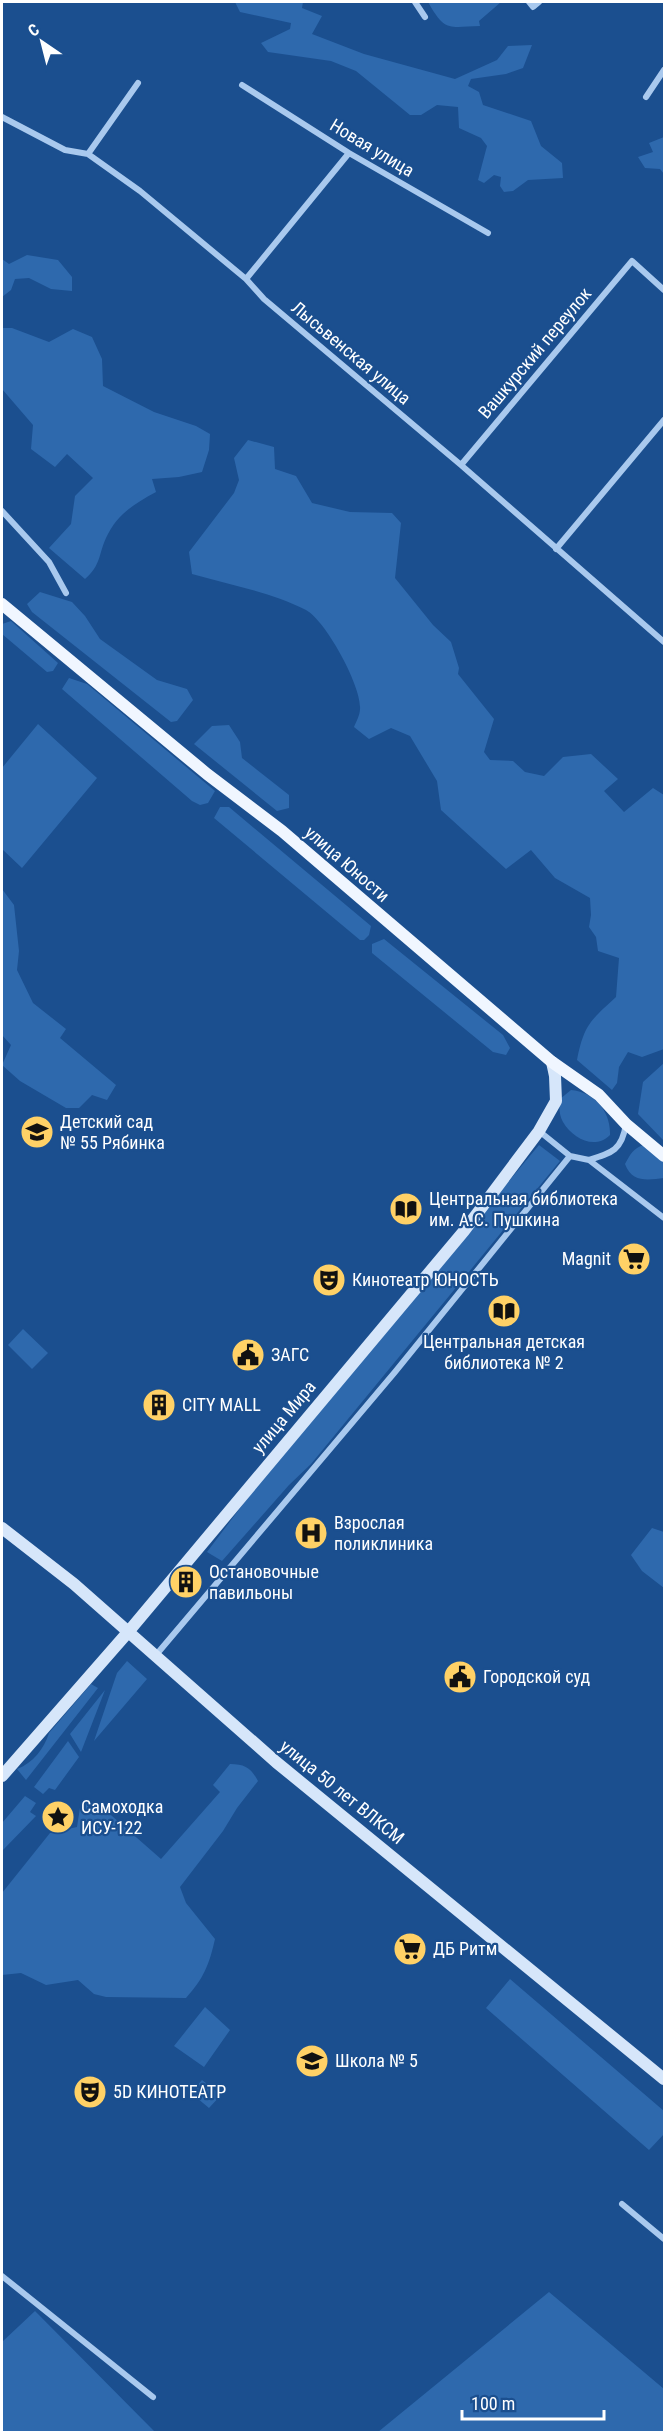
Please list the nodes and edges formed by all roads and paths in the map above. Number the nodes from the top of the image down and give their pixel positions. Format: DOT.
graph roads {
  1 [pos="415,2"];
  2 [pos="425,17"];
  3 [pos="664,70"];
  4 [pos="138,83"];
  5 [pos="242,85"];
  6 [pos="646,96"];
  7 [pos="2,117"];
  8 [pos="349,153"];
  9 [pos="88,154"];
  10 [pos="488,233"];
  11 [pos="246,279"];
  12 [pos="664,290"];
  13 [pos="664,420"];
  14 [pos="461,465"];
  15 [pos="2,511"];
  16 [pos="556,549"];
  17 [pos="66,593"];
  18 [pos="2,604"];
  19 [pos="664,642"];
  20 [pos="552,1062"];
  21 [pos="626,1124"];
  22 [pos="539,1131"];
  23 [pos="570,1156"];
  24 [pos="664,1156"];
  25 [pos="589,1160"];
  26 [pos="664,1218"];
  27 [pos="2,1528"];
  28 [pos="129,1631"];
  29 [pos="156,1655"];
  30 [pos="2,1776"];
  31 [pos="664,2079"];
  32 [pos="622,2204"];
  33 [pos="664,2239"];
  34 [pos="2,2276"];
  35 [pos="153,2397"];
  1 -- 2 [label="street"];
  3 -- 6 [label="street"];
  4 -- 9 [label="street"];
  5 -- 8 [label="street, Новая улица"];
  7 -- 9 [label="street, Лысьвенская улица"];
  8 -- 10 [label="street, Новая улица"];
  8 -- 11 [label="street"];
  9 -- 11 [label="street, Лысьвенская улица"];
  11 -- 14 [label="street, Лысьвенская улица"];
  12 -- 14 [label="street, Вашкурский переулок"];
  13 -- 16 [label="street"];
  14 -- 16 [label="street, Лысьвенская улица"];
  15 -- 17 [label="street"];
  16 -- 19 [label="street, Лысьвенская улица"];
  18 -- 20 [label="main road, улица Юности"];
  20 -- 21 [label="main road, улица Юности"];
  20 -- 22 [label="street, улица Мира"];
  21 -- 24 [label="main road, улица Юности"];
  21 -- 25 [label="street"];
  22 -- 23 [label="street"];
  22 -- 28 [label="street, улица Мира"];
  23 -- 25 [label="street"];
  23 -- 29 [label="street"];
  25 -- 26 [label="street"];
  27 -- 28 [label="street, улица 50 лет ВЛКСМ"];
  28 -- 29 [label="street, улица 50 лет ВЛКСМ"];
  28 -- 30 [label="street, улица Мира"];
  29 -- 31 [label="street, улица 50 лет ВЛКСМ"];
  32 -- 33 [label="street"];
  34 -- 35 [label="street"];
}
